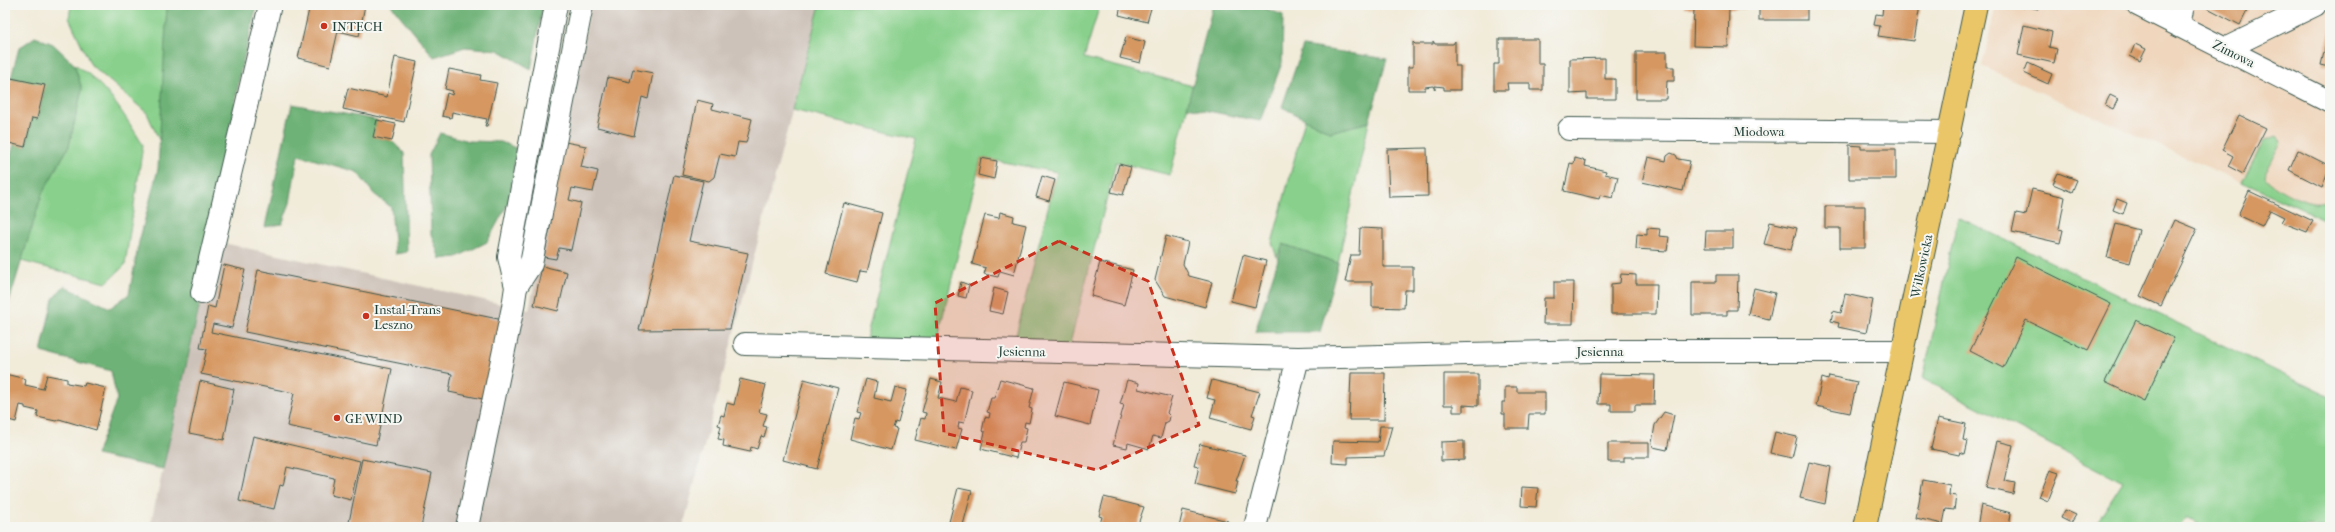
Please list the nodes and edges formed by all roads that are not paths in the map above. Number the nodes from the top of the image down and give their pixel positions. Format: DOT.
graph roads {
  1 [pos="270,5"];
  2 [pos="556,5"];
  3 [pos="582,5"];
  4 [pos="1976,5"];
  5 [pos="2138,5"];
  6 [pos="2167,5"];
  7 [pos="2315,5"];
  8 [pos="2181,15"];
  9 [pos="2225,49"];
  10 [pos="2330,102"];
  11 [pos="1569,129"];
  12 [pos="1950,132"];
  13 [pos="516,287"];
  14 [pos="202,293"];
  15 [pos="745,344"];
  16 [pos="1902,351"];
  17 [pos="1298,358"];
  18 [pos="466,527"];
  19 [pos="1255,527"];
  20 [pos="1865,527"];
  1 -- 14 [label="street"];
  2 -- 13 [label="street"];
  3 -- 13 [label="street"];
  4 -- 12 [label="main road, Wilkowicka"];
  5 -- 8 [label="street, Zimowa"];
  6 -- 8 [label="street"];
  7 -- 9 [label="street"];
  8 -- 9 [label="street, Zimowa"];
  9 -- 10 [label="street, Zimowa"];
  11 -- 12 [label="street, Miodowa"];
  12 -- 16 [label="main road, Wilkowicka"];
  13 -- 18 [label="street"];
  15 -- 17 [label="street, Jesienna"];
  16 -- 17 [label="street, Jesienna"];
  16 -- 20 [label="main road, Wilkowicka"];
  17 -- 19 [label="street"];
}
